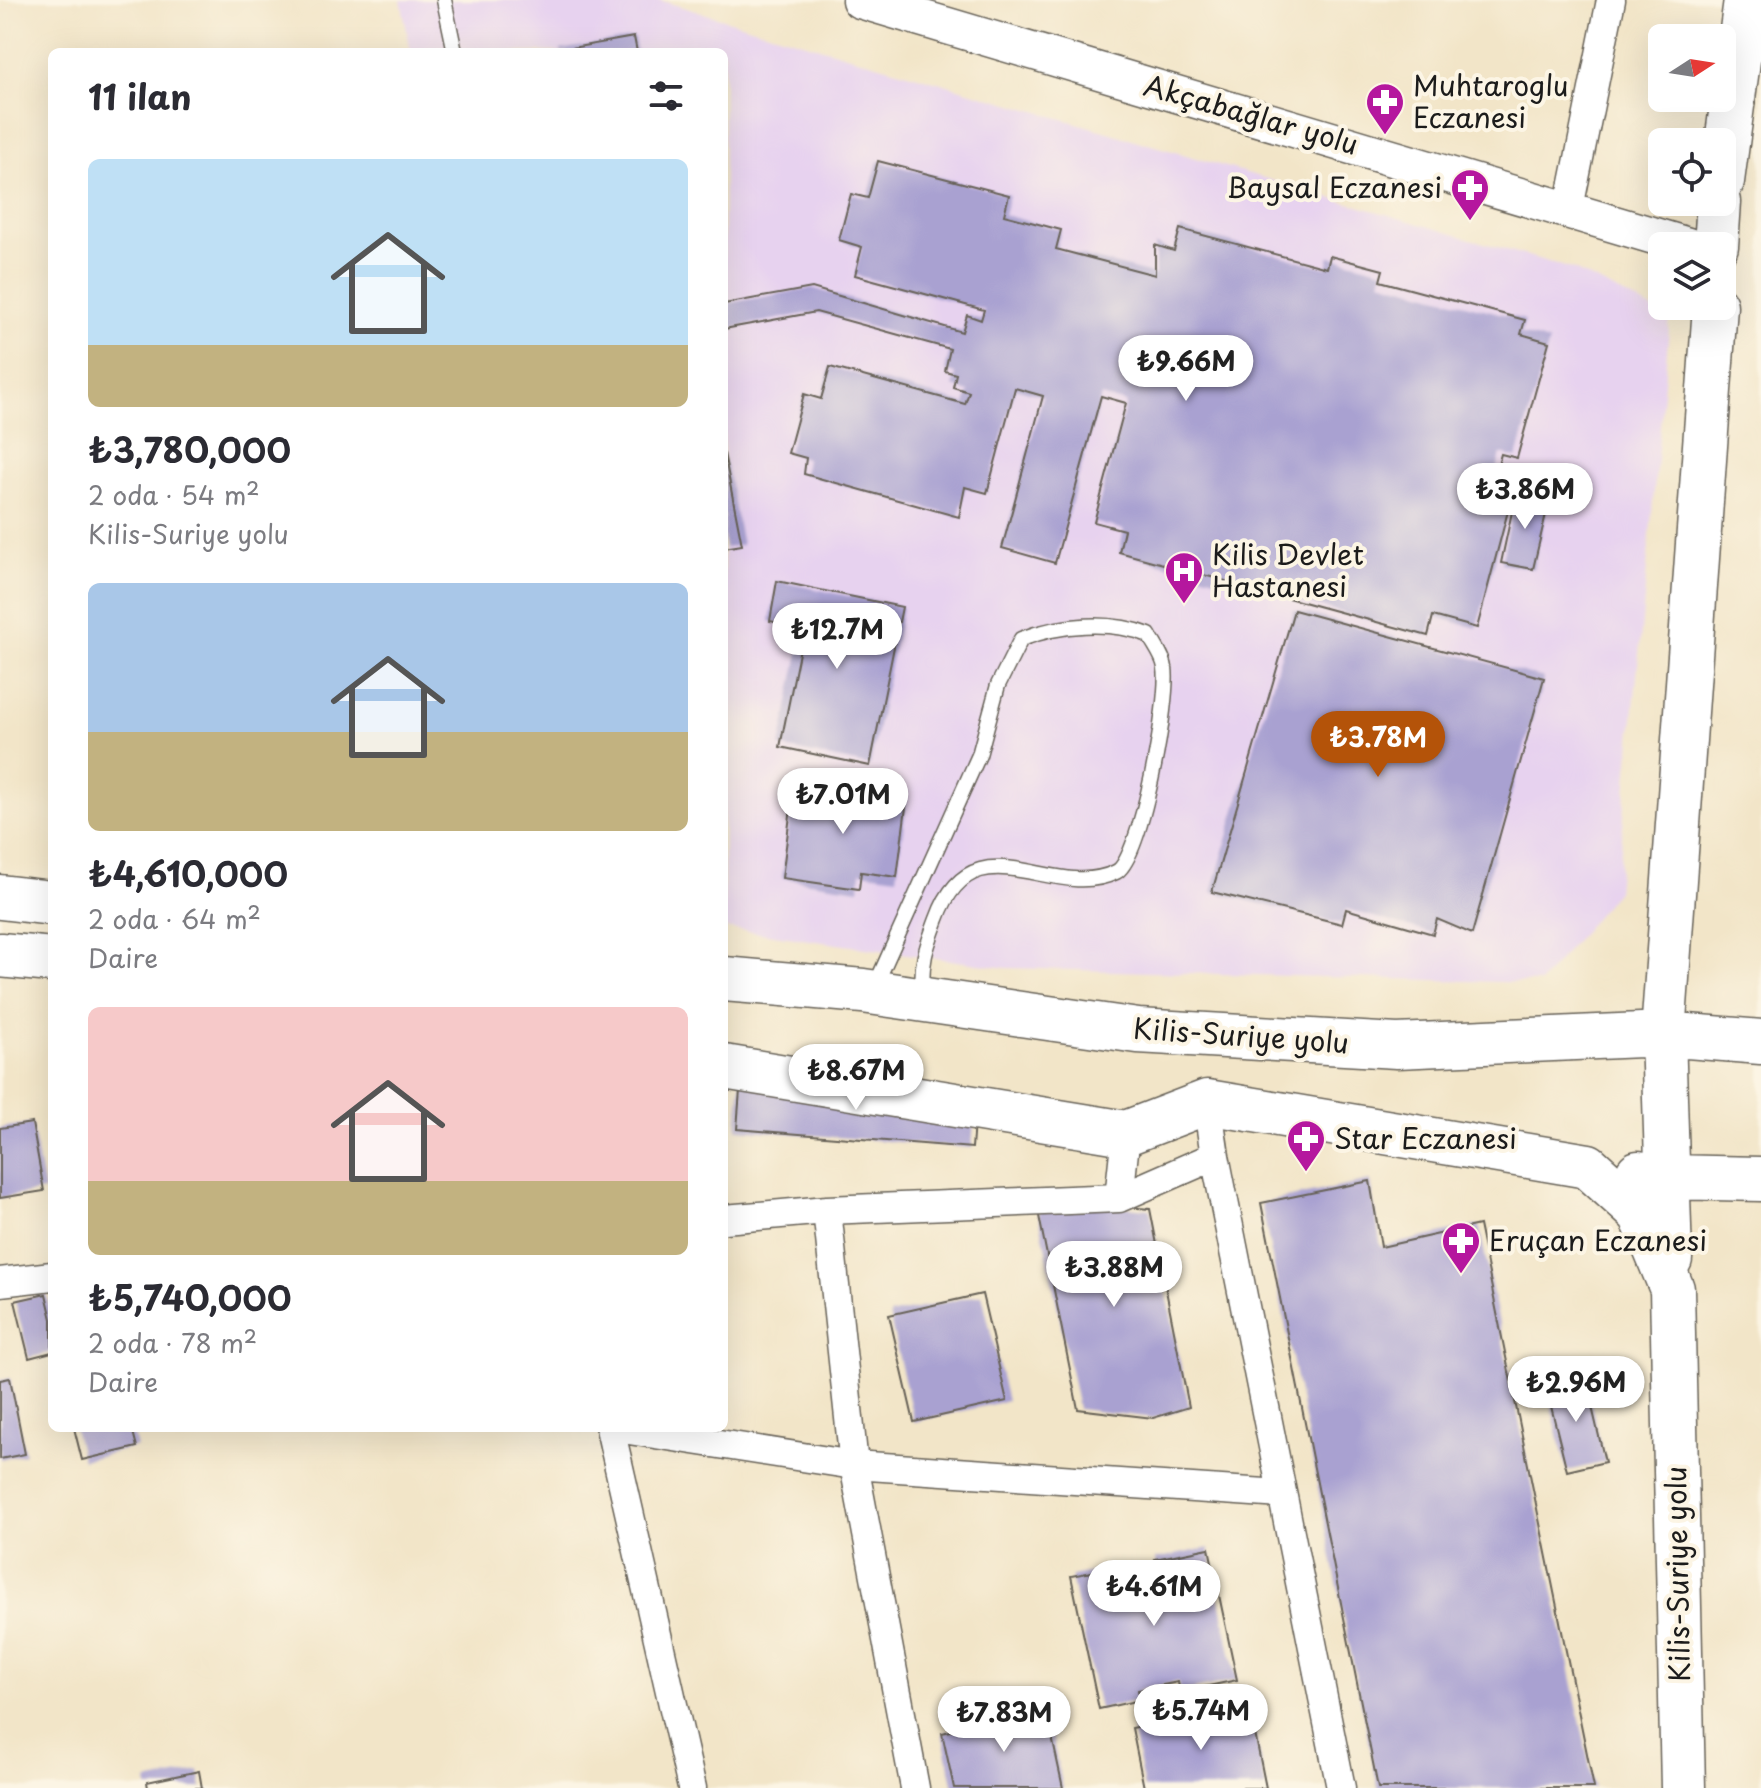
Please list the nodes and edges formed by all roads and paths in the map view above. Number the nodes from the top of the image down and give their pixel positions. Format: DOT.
graph roads {
  1 [pos="444,0"];
  2 [pos="860,0"];
  3 [pos="1611,0"];
  4 [pos="1746,0"];
  5 [pos="454,48"];
  6 [pos="1729,128"];
  7 [pos="1569,208"];
  8 [pos="1648,233"];
  9 [pos="1714,320"];
  10 [pos="0,897"];
  11 [pos="48,903"];
  12 [pos="0,955"];
  13 [pos="48,960"];
  14 [pos="728,979"];
  15 [pos="863,991"];
  16 [pos="923,1000"];
  17 [pos="1663,1034"];
  18 [pos="1761,1042"];
  19 [pos="728,1068"];
  20 [pos="1207,1102"];
  21 [pos="1126,1133"];
  22 [pos="1215,1156"];
  23 [pos="1588,1166"];
  24 [pos="1666,1177"];
  25 [pos="1761,1179"];
  26 [pos="1119,1198"];
  27 [pos="827,1210"];
  28 [pos="728,1219"];
  29 [pos="48,1276"];
  30 [pos="0,1282"];
  31 [pos="1672,1289"];
  32 [pos="611,1432"];
  33 [pos="642,1432"];
  34 [pos="854,1465"];
  35 [pos="1282,1494"];
  36 [pos="692,1788"];
  37 [pos="915,1788"];
  38 [pos="1341,1788"];
  39 [pos="1683,1788"];
  1 -- 5 [label="lane"];
  2 -- 7 [label="street, Akçabağlar yolu"];
  3 -- 7 [label="street"];
  4 -- 6 [label="highway"];
  7 -- 8 [label="street, Akçabağlar yolu"];
  9 -- 17 [label="highway"];
  10 -- 11 [label="highway"];
  12 -- 13 [label="highway"];
  14 -- 15 [label="highway, Kilis-Suriye yolu"];
  15 -- 16 [label="highway, Kilis-Suriye yolu"];
  15 -- 16 [label="lane"];
  16 -- 17 [label="highway, Kilis-Suriye yolu"];
  17 -- 18 [label="highway, Kilis-Suriye yolu"];
  17 -- 24 [label="highway"];
  19 -- 21 [label="highway"];
  20 -- 21 [label="highway"];
  20 -- 22 [label="street"];
  20 -- 23 [label="highway"];
  21 -- 26 [label="street"];
  22 -- 26 [label="street"];
  22 -- 35 [label="street"];
  23 -- 24 [label="highway"];
  23 -- 31 [label="highway, Kilis-Suriye yolu"];
  24 -- 25 [label="highway"];
  24 -- 31 [label="highway"];
  26 -- 27 [label="street"];
  27 -- 28 [label="street"];
  27 -- 34 [label="street"];
  29 -- 30 [label="street"];
  31 -- 39 [label="highway, Kilis-Suriye yolu"];
  32 -- 36 [label="street"];
  33 -- 34 [label="street"];
  34 -- 35 [label="street"];
  34 -- 37 [label="street"];
  35 -- 38 [label="street"];
}
